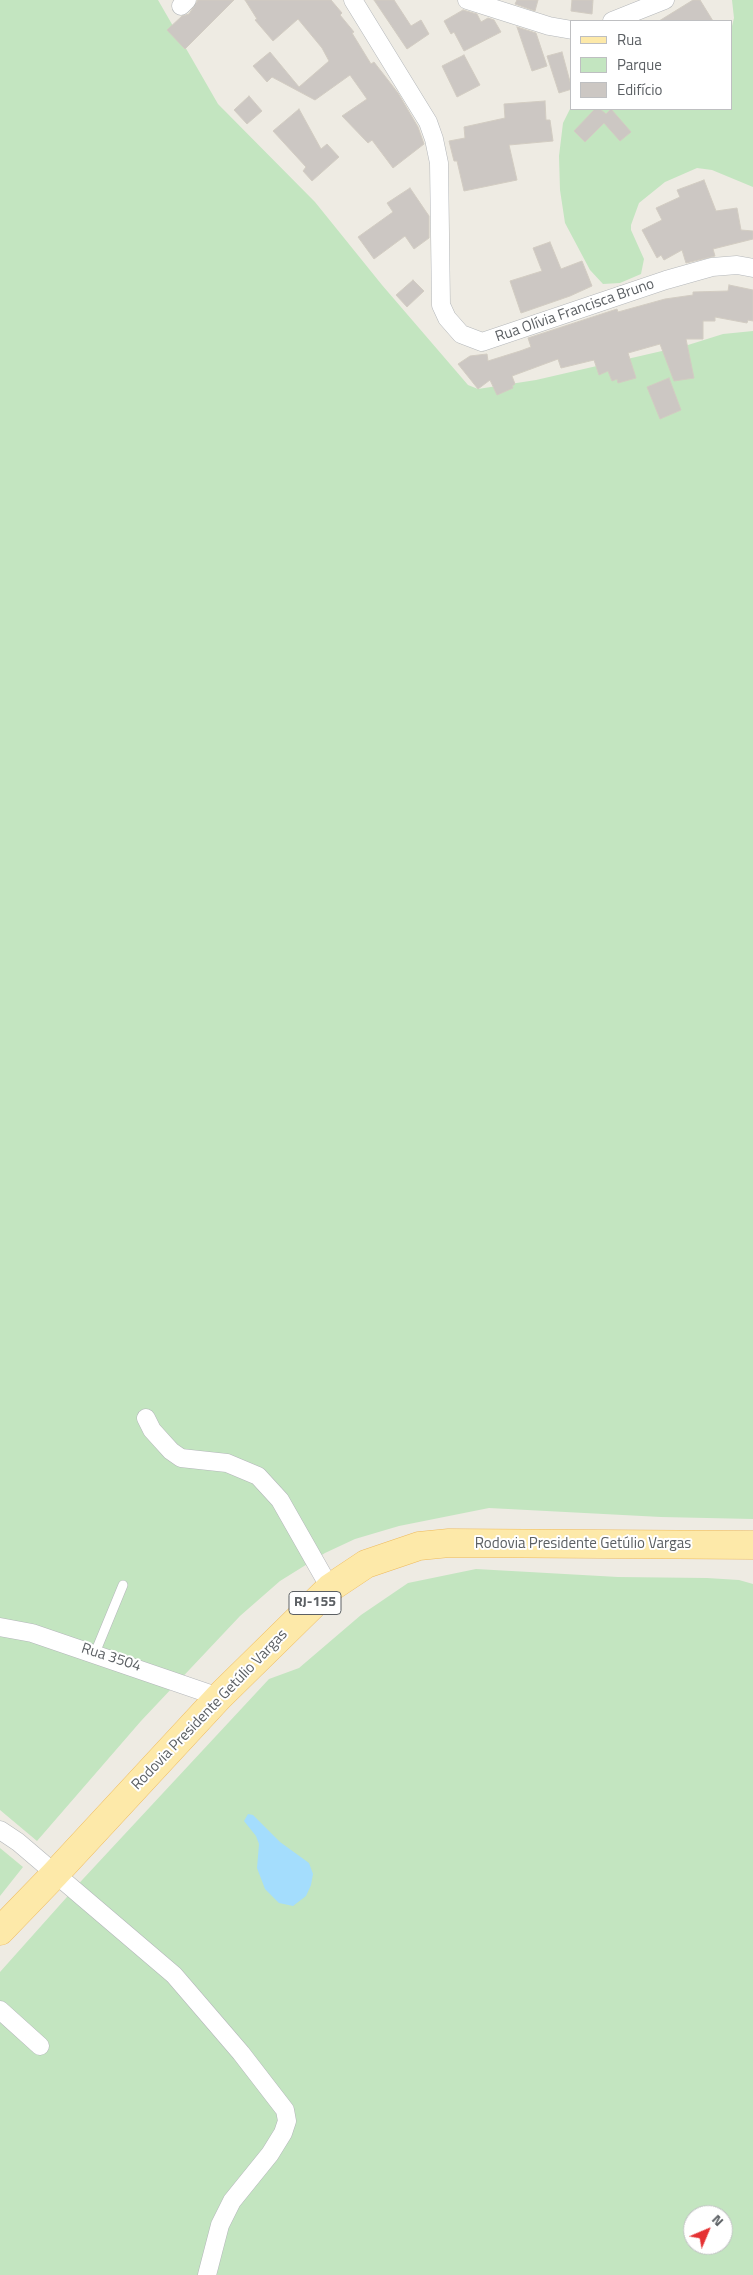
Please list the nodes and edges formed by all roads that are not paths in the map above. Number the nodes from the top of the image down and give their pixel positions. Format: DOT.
graph roads {
  1 [pos="353,0"];
  2 [pos="467,0"];
  3 [pos="664,0"];
  4 [pos="614,20"];
  5 [pos="570,30"];
  6 [pos="753,268"];
  7 [pos="146,1418"];
  8 [pos="753,1545"];
  9 [pos="124,1585"];
  10 [pos="330,1588"];
  11 [pos="0,1627"];
  12 [pos="95,1653"];
  13 [pos="219,1697"];
  14 [pos="0,1830"];
  15 [pos="55,1874"];
  16 [pos="0,1931"];
  17 [pos="0,2010"];
  18 [pos="40,2046"];
  19 [pos="207,2275"];
  1 -- 6 [label="street, Rua Olívia Francisca Bruno"];
  2 -- 5 [label="street"];
  3 -- 4 [label="street"];
  7 -- 10 [label="street"];
  8 -- 10 [label="main road, Rodovia Presidente Getúlio Vargas / RJ-155"];
  9 -- 12 [label="lane"];
  10 -- 13 [label="main road, Rodovia Presidente Getúlio Vargas / RJ-155"];
  11 -- 12 [label="street, Rua 3504"];
  12 -- 13 [label="street, Rua 3504"];
  13 -- 15 [label="main road, Rodovia Presidente Getúlio Vargas / RJ-155"];
  14 -- 15 [label="street"];
  15 -- 16 [label="main road, Rodovia Presidente Getúlio Vargas / RJ-155"];
  15 -- 19 [label="street"];
  17 -- 18 [label="street"];
}
